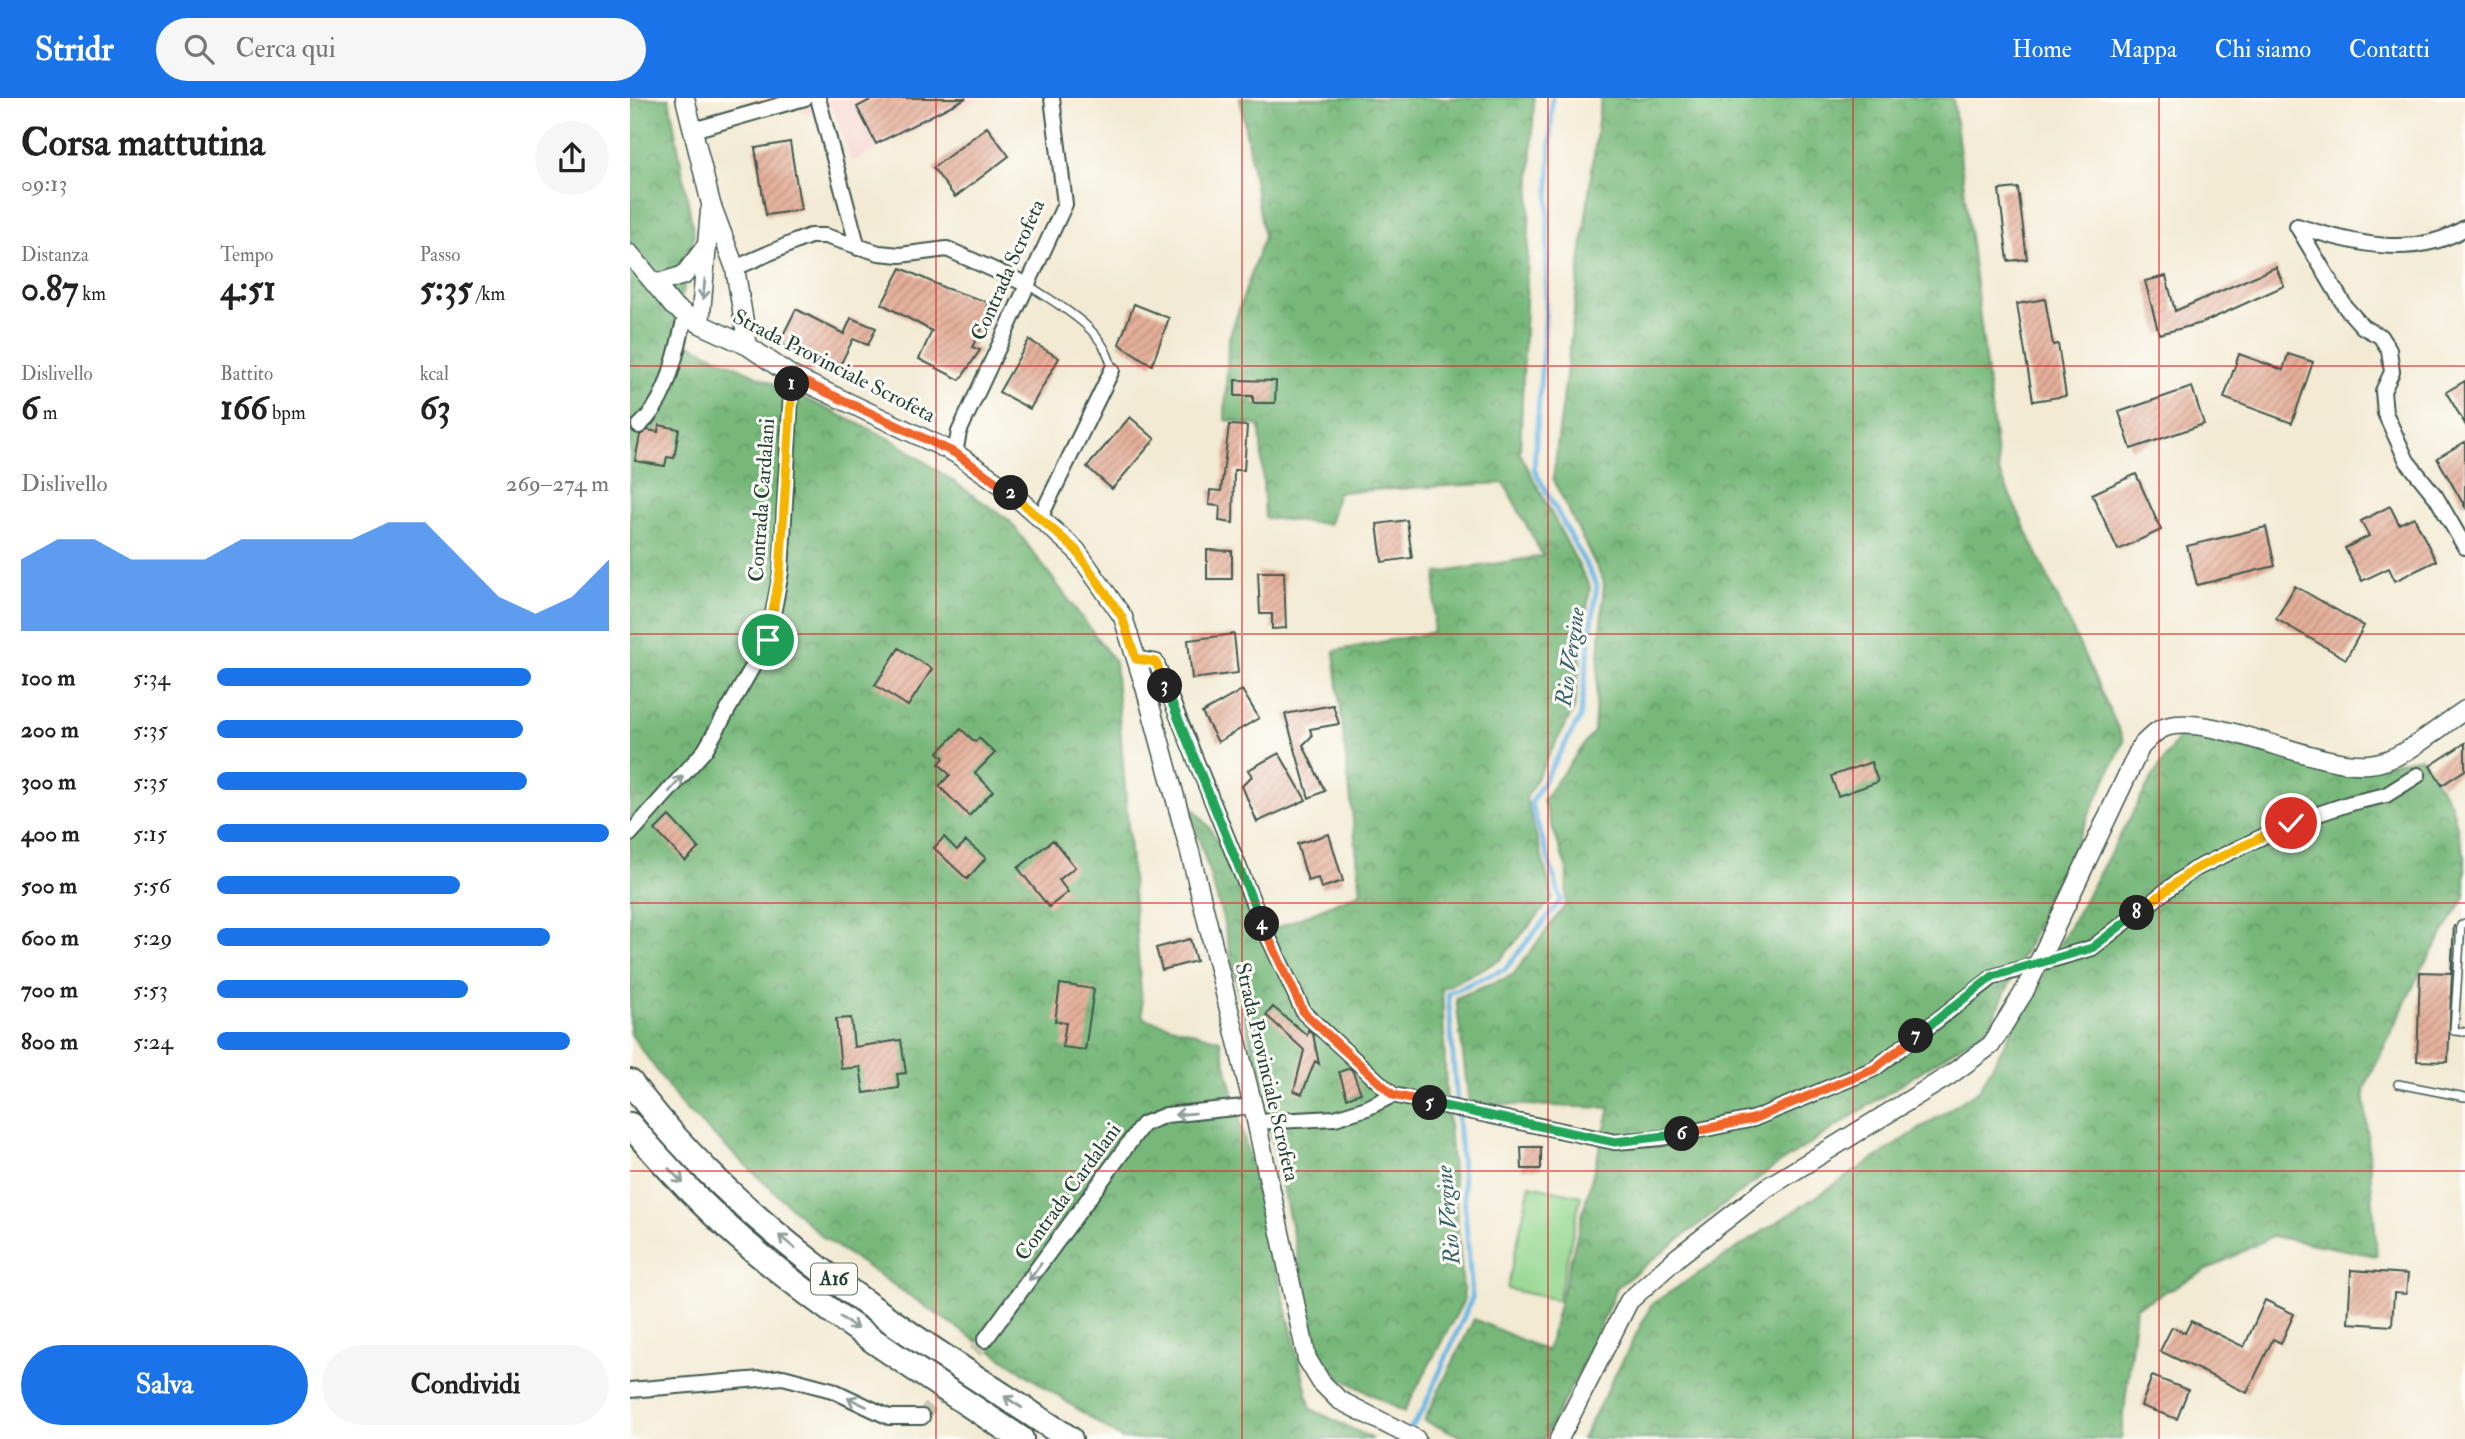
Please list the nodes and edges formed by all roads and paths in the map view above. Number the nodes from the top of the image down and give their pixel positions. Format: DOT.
graph roads {
  1 [pos="685,98"];
  2 [pos="805,98"];
  3 [pos="818,98"];
  4 [pos="1052,98"];
  5 [pos="693,130"];
  6 [pos="711,204"];
  7 [pos="2465,228"];
  8 [pos="707,245"];
  9 [pos="858,248"];
  10 [pos="630,254"];
  11 [pos="735,268"];
  12 [pos="655,284"];
  13 [pos="1028,285"];
  14 [pos="693,319"];
  15 [pos="748,346"];
  16 [pos="1112,370"];
  17 [pos="792,376"];
  18 [pos="639,426"];
  19 [pos="955,453"];
  20 [pos="1040,518"];
  21 [pos="2465,547"];
  22 [pos="1136,659"];
  23 [pos="2465,710"];
  24 [pos="2418,775"];
  25 [pos="630,834"];
  26 [pos="2465,923"];
  27 [pos="2465,1032"];
  28 [pos="630,1082"];
  29 [pos="2398,1084"];
  30 [pos="1393,1095"];
  31 [pos="2465,1097"];
  32 [pos="1255,1114"];
  33 [pos="630,1125"];
  34 [pos="985,1340"];
  35 [pos="630,1390"];
  36 [pos="922,1416"];
  37 [pos="1021,1439"];
  38 [pos="1070,1439"];
  39 [pos="1416,1439"];
  40 [pos="1559,1439"];
  1 -- 5 [label="street"];
  2 -- 5 [label="street"];
  3 -- 9 [label="street"];
  4 -- 13 [label="street, Contrada Scrofeta"];
  5 -- 6 [label="street"];
  6 -- 8 [label="street"];
  6 -- 11 [label="street"];
  7 -- 21 [label="street"];
  8 -- 12 [label="street"];
  8 -- 14 [label="street, one-way"];
  9 -- 11 [label="street"];
  9 -- 13 [label="street"];
  10 -- 12 [label="street, Strada Provinciale Scrofeta"];
  11 -- 15 [label="street"];
  12 -- 14 [label="street, Strada Provinciale Scrofeta"];
  13 -- 16 [label="lane"];
  13 -- 19 [label="street, Contrada Scrofeta"];
  14 -- 15 [label="street, Strada Provinciale Scrofeta"];
  14 -- 18 [label="street"];
  15 -- 17 [label="street, Strada Provinciale Scrofeta"];
  16 -- 20 [label="street"];
  17 -- 19 [label="street, Strada Provinciale Scrofeta"];
  25 -- 17 [label="street, Contrada Cardalani, one-way"];
  19 -- 20 [label="street, Strada Provinciale Scrofeta"];
  20 -- 22 [label="street, Strada Provinciale Scrofeta"];
  22 -- 30 [label="street"];
  22 -- 32 [label="street, Strada Provinciale Scrofeta"];
  23 -- 40 [label="street, bridge"];
  24 -- 30 [label="street"];
  26 -- 27 [label="lane"];
  38 -- 28 [label="highway, A16, one-way"];
  29 -- 31 [label="lane"];
  30 -- 32 [label="street, Contrada Cardalani"];
  32 -- 34 [label="street, Contrada Cardalani, one-way"];
  32 -- 39 [label="street, Strada Provinciale Scrofeta"];
  33 -- 37 [label="highway, A16, one-way"];
  36 -- 35 [label="street, one-way"];
}
